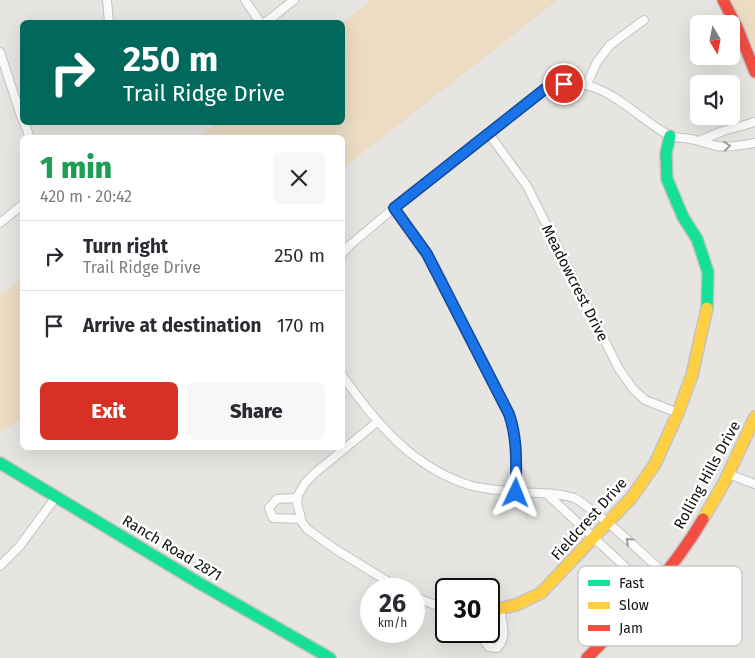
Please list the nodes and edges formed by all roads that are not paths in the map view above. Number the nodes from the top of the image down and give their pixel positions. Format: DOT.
graph roads {
  1 [pos="107,0"];
  2 [pos="245,0"];
  3 [pos="294,0"];
  4 [pos="724,0"];
  5 [pos="109,20"];
  6 [pos="259,20"];
  7 [pos="269,20"];
  8 [pos="644,20"];
  9 [pos="0,52"];
  10 [pos="755,72"];
  11 [pos="587,84"];
  12 [pos="20,112"];
  13 [pos="755,122"];
  14 [pos="489,134"];
  15 [pos="670,136"];
  16 [pos="699,141"];
  17 [pos="755,142"];
  18 [pos="20,207"];
  19 [pos="394,208"];
  20 [pos="0,223"];
  21 [pos="345,251"];
  22 [pos="345,379"];
  23 [pos="678,413"];
  24 [pos="755,418"];
  25 [pos="377,422"];
  26 [pos="345,448"];
  27 [pos="342,450"];
  28 [pos="0,463"];
  29 [pos="728,474"];
  30 [pos="755,484"];
  31 [pos="516,493"];
  32 [pos="548,494"];
  33 [pos="56,496"];
  34 [pos="298,498"];
  35 [pos="301,519"];
  36 [pos="609,523"];
  37 [pos="594,539"];
  38 [pos="0,566"];
  39 [pos="624,566"];
  40 [pos="656,566"];
  41 [pos="671,566"];
  42 [pos="382,578"];
  43 [pos="500,609"];
  44 [pos="500,627"];
  45 [pos="486,643"];
  46 [pos="598,646"];
  47 [pos="330,658"];
  48 [pos="587,658"];
  1 -- 5 [label="street"];
  2 -- 6 [label="street"];
  3 -- 7 [label="street"];
  4 -- 10 [label="street"];
  8 -- 11 [label="street"];
  9 -- 12 [label="street"];
  11 -- 14 [label="street"];
  11 -- 15 [label="street"];
  13 -- 16 [label="street"];
  14 -- 19 [label="street"];
  14 -- 23 [label="street, Meadowcrest Drive"];
  15 -- 16 [label="street"];
  15 -- 23 [label="street, Fieldcrest Drive"];
  16 -- 17 [label="street, one-way"];
  18 -- 20 [label="street"];
  19 -- 21 [label="street"];
  19 -- 31 [label="street"];
  22 -- 25 [label="street"];
  23 -- 36 [label="street, Fieldcrest Drive"];
  24 -- 29 [label="street, Rolling Hills Drive"];
  25 -- 26 [label="street"];
  25 -- 31 [label="street"];
  27 -- 34 [label="street"];
  28 -- 33 [label="street, Ranch Road 2871"];
  29 -- 30 [label="street"];
  29 -- 41 [label="street, Rolling Hills Drive"];
  31 -- 32 [label="street"];
  32 -- 36 [label="street"];
  32 -- 37 [label="street"];
  33 -- 38 [label="street"];
  33 -- 47 [label="street, Ranch Road 2871"];
  34 -- 35 [label="street"];
  34 -- 35 [label="street"];
  35 -- 42 [label="street"];
  36 -- 37 [label="street, Fieldcrest Drive"];
  40 -- 36 [label="street, one-way"];
  37 -- 39 [label="street"];
  37 -- 43 [label="street, Fieldcrest Drive"];
  44 -- 45 [label="street, Fieldcrest Drive"];
  46 -- 48 [label="street, Rolling Hills Drive"];
}
